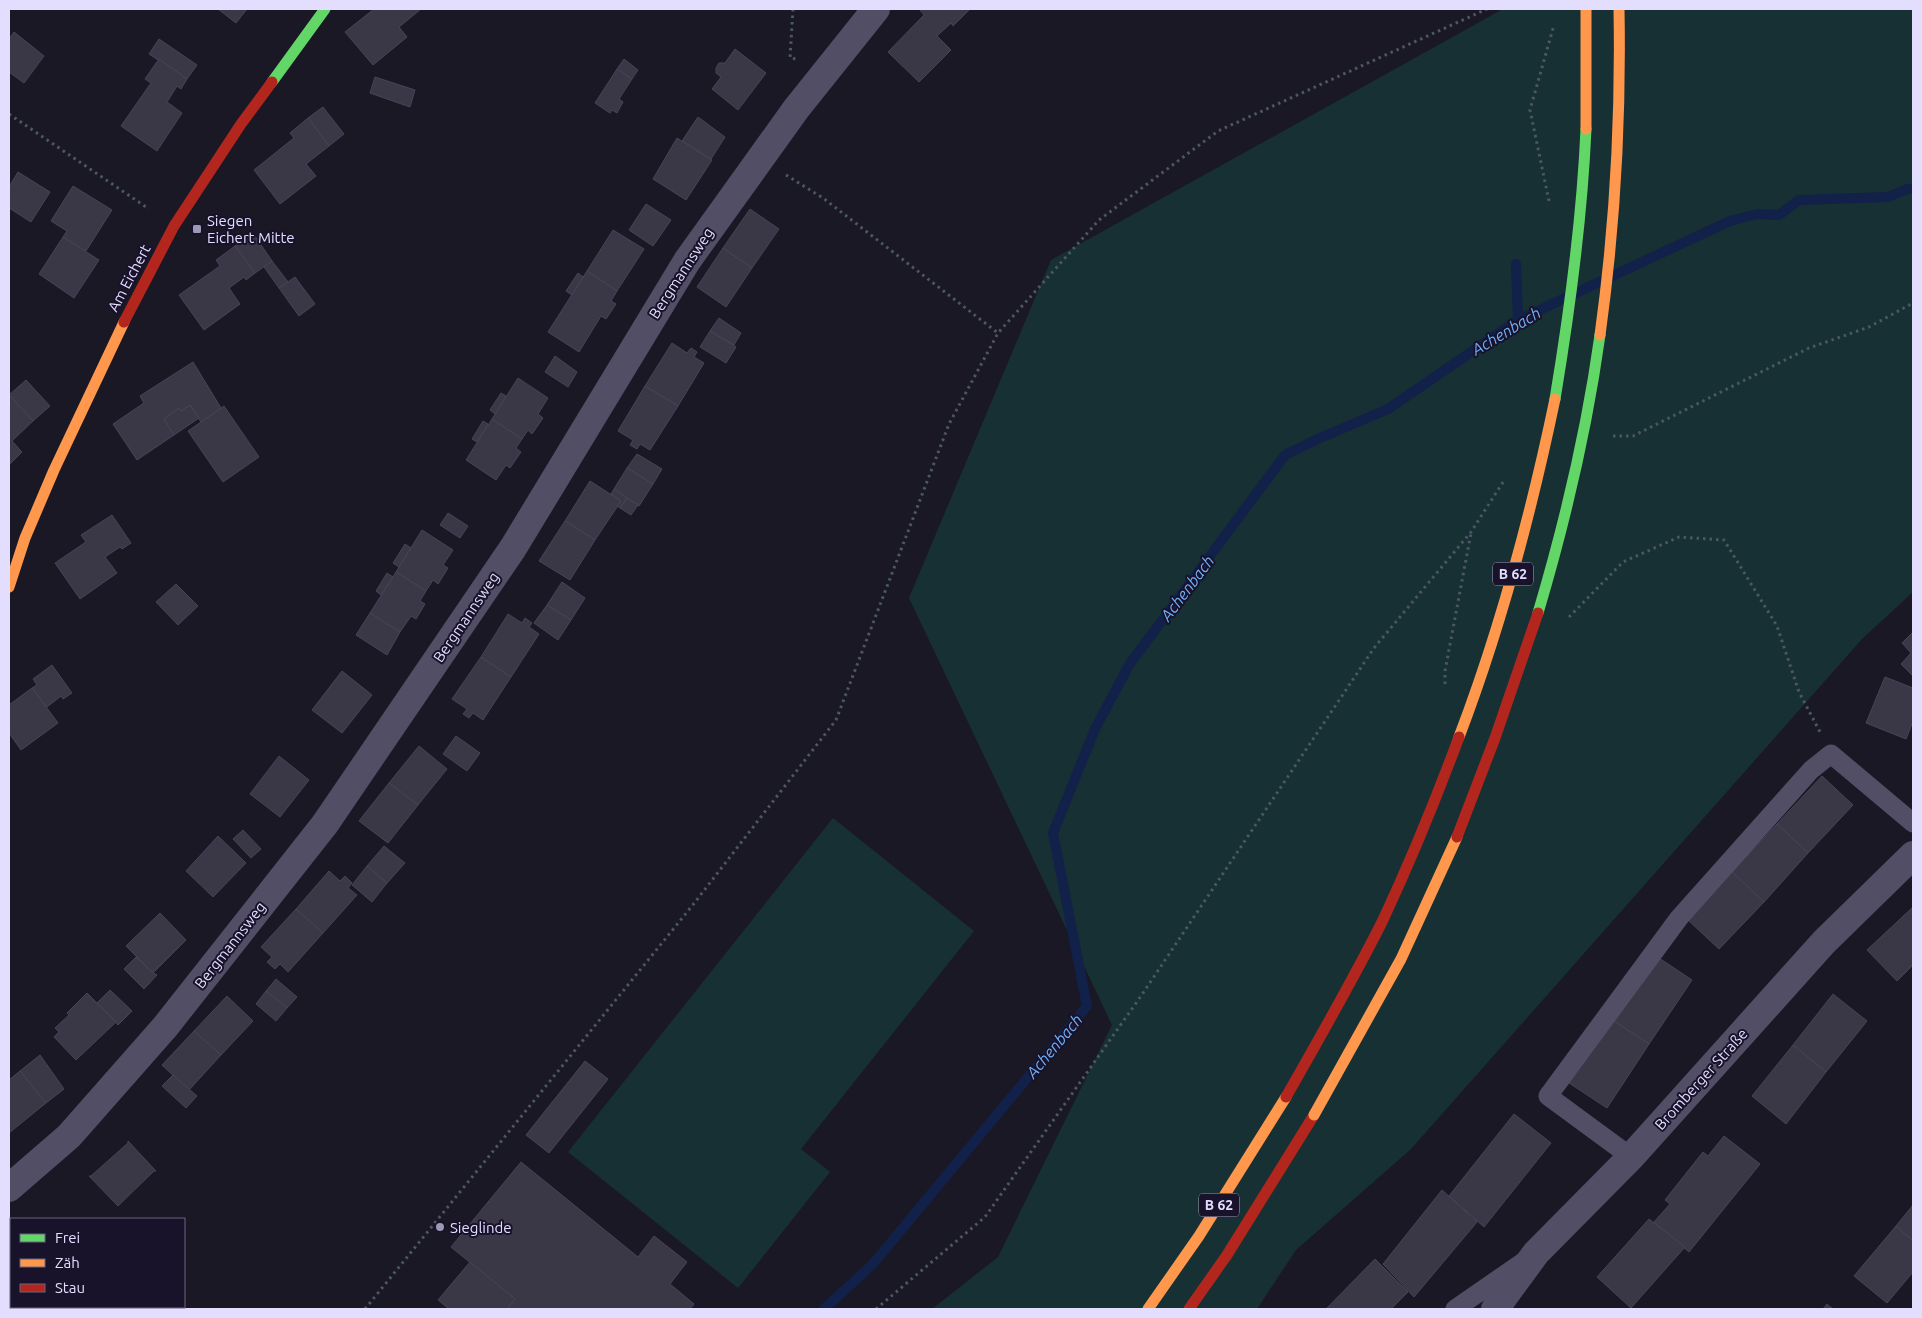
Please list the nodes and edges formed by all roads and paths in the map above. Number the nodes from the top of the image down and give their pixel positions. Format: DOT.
graph roads {
  1 [pos="325,9"];
  2 [pos="793,9"];
  3 [pos="876,9"];
  4 [pos="1487,9"];
  5 [pos="1586,9"];
  6 [pos="1619,9"];
  7 [pos="1556,18"];
  8 [pos="803,60"];
  9 [pos="9,114"];
  10 [pos="759,158"];
  11 [pos="1550,205"];
  12 [pos="174,226"];
  13 [pos="1913,302"];
  14 [pos="998,333"];
  15 [pos="1605,436"];
  16 [pos="9,588"];
  17 [pos="1568,618"];
  18 [pos="1445,687"];
  19 [pos="1831,754"];
  20 [pos="1913,823"];
  21 [pos="1913,855"];
  22 [pos="1631,1157"];
  23 [pos="9,1188"];
  24 [pos="1536,1253"];
  25 [pos="365,1309"];
  26 [pos="876,1309"];
  27 [pos="1148,1309"];
  28 [pos="1189,1309"];
  29 [pos="1455,1309"];
  30 [pos="1495,1309"];
  1 -- 12 [label="main road, Am Eichert"];
  2 -- 8 [label="path"];
  3 -- 10 [label="street, Bergmannsweg"];
  4 -- 14 [label="path"];
  5 -- 27 [label="main road, B 62, bridge"];
  6 -- 28 [label="main road, B 62, bridge"];
  7 -- 11 [label="path"];
  9 -- 12 [label="path"];
  10 -- 14 [label="path"];
  10 -- 23 [label="street, Bergmannsweg"];
  12 -- 16 [label="main road, Am Eichert"];
  13 -- 15 [label="path"];
  14 -- 25 [label="path"];
  17 -- 19 [label="path"];
  18 -- 26 [label="path"];
  19 -- 20 [label="lane"];
  19 -- 22 [label="lane"];
  21 -- 22 [label="street, Bromberger Straße"];
  22 -- 24 [label="street, Bromberger Straße"];
  24 -- 29 [label="lane"];
  24 -- 30 [label="street, Bromberger Straße"];
}
